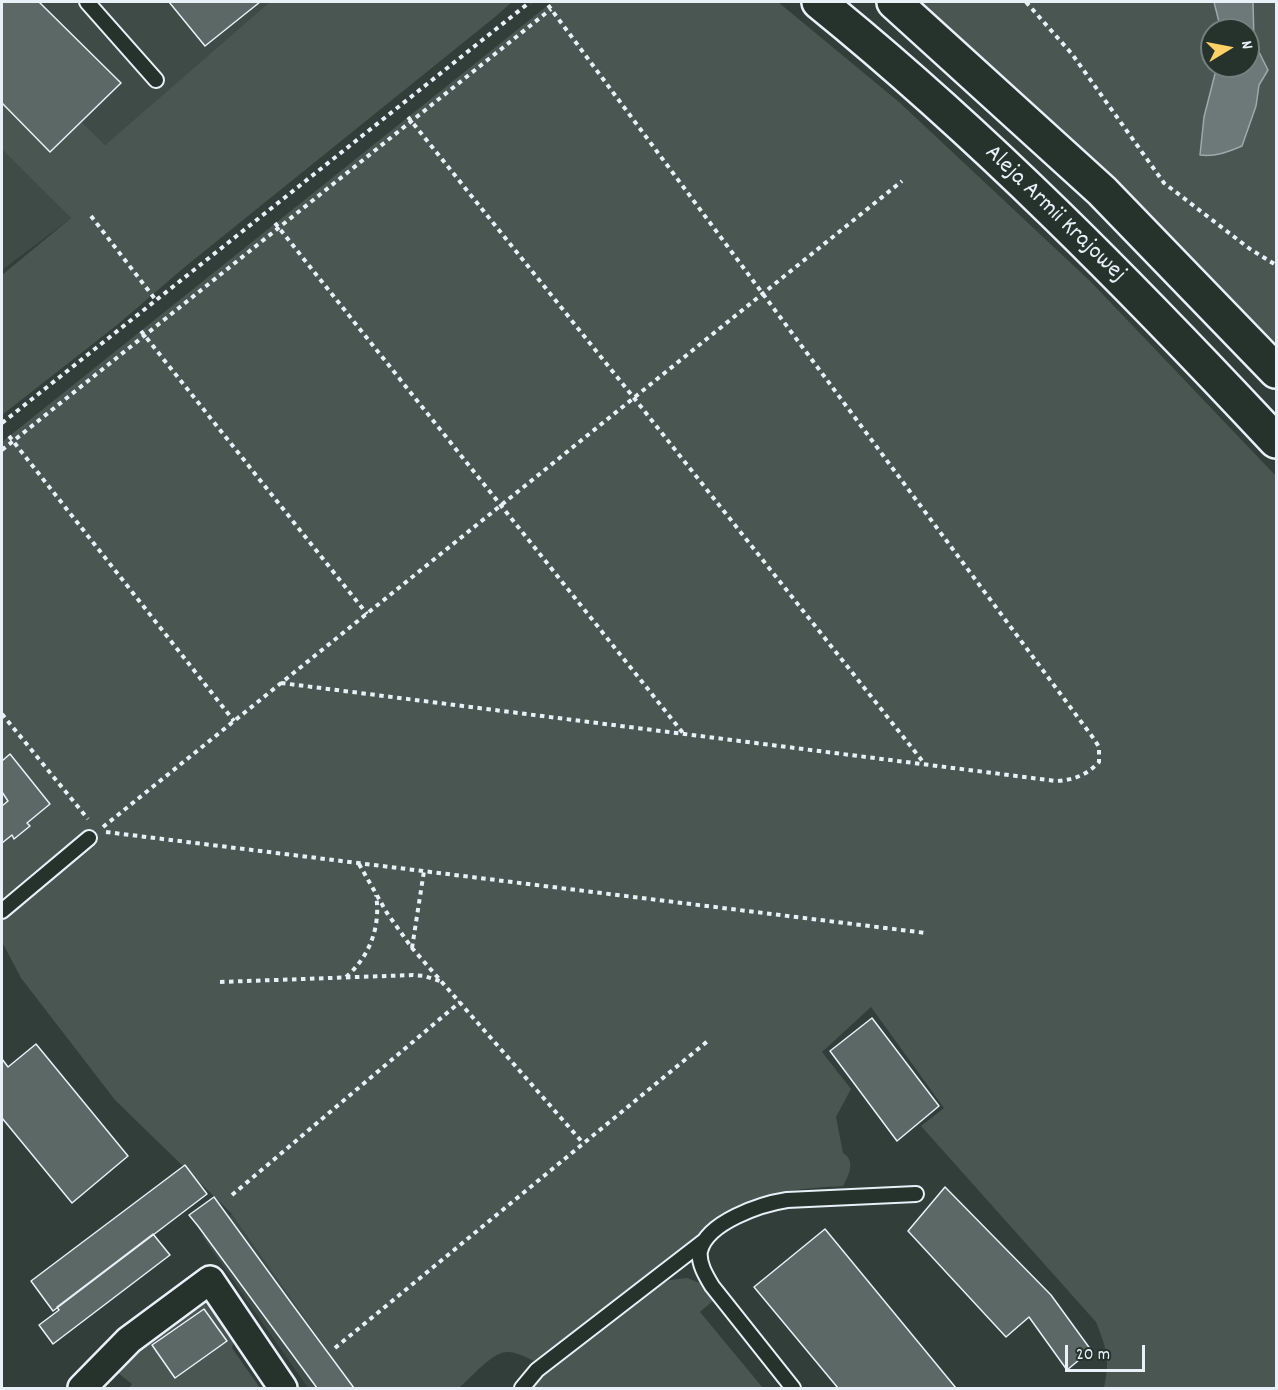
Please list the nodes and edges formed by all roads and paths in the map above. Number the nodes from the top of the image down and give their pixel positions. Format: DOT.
graph roads {
  1 [pos="87,2"];
  2 [pos="530,2"];
  3 [pos="819,2"];
  4 [pos="894,2"];
  5 [pos="1026,2"];
  6 [pos="156,80"];
  7 [pos="408,117"];
  8 [pos="411,121"];
  9 [pos="902,181"];
  10 [pos="91,216"];
  11 [pos="275,223"];
  12 [pos="279,228"];
  13 [pos="1276,265"];
  14 [pos="762,294"];
  15 [pos="155,299"];
  16 [pos="141,331"];
  17 [pos="145,335"];
  18 [pos="1276,371"];
  19 [pos="634,398"];
  20 [pos="2,423"];
  21 [pos="9,436"];
  22 [pos="13,441"];
  23 [pos="1276,441"];
  24 [pos="2,450"];
  25 [pos="367,614"];
  26 [pos="281,683"];
  27 [pos="2,714"];
  28 [pos="234,722"];
  29 [pos="683,733"];
  30 [pos="924,763"];
  31 [pos="94,835"];
  32 [pos="358,863"];
  33 [pos="424,871"];
  34 [pos="375,892"];
  35 [pos="2,911"];
  36 [pos="926,933"];
  37 [pos="412,948"];
  38 [pos="346,977"];
  39 [pos="220,982"];
  40 [pos="443,982"];
  41 [pos="460,1002"];
  42 [pos="709,1040"];
  43 [pos="583,1143"];
  44 [pos="916,1194"];
  45 [pos="232,1195"];
  46 [pos="705,1240"];
  47 [pos="335,1348"];
  48 [pos="82,1389"];
  49 [pos="283,1389"];
  50 [pos="522,1389"];
  51 [pos="793,1389"];
  1 -- 6 [label="lane"];
  2 -- 15 [label="path"];
  3 -- 23 [label="main road, Aleja Armii Krajowej"];
  4 -- 18 [label="main road, Aleja Armii Krajowej"];
  5 -- 13 [label="path"];
  7 -- 8 [label="path"];
  8 -- 12 [label="path"];
  8 -- 14 [label="path"];
  8 -- 19 [label="path"];
  9 -- 14 [label="path"];
  10 -- 15 [label="path"];
  11 -- 12 [label="path"];
  12 -- 17 [label="path"];
  12 -- 29 [label="path"];
  14 -- 19 [label="path"];
  14 -- 30 [label="path"];
  15 -- 20 [label="path"];
  16 -- 17 [label="path"];
  17 -- 22 [label="path"];
  17 -- 25 [label="path"];
  19 -- 25 [label="path"];
  19 -- 30 [label="path"];
  21 -- 22 [label="path"];
  22 -- 24 [label="path"];
  22 -- 28 [label="path"];
  25 -- 26 [label="path"];
  26 -- 28 [label="path"];
  26 -- 29 [label="path"];
  27 -- 31 [label="path"];
  28 -- 31 [label="path"];
  29 -- 30 [label="path"];
  31 -- 32 [label="path"];
  31 -- 35 [label="lane"];
  32 -- 33 [label="path"];
  32 -- 34 [label="path"];
  33 -- 36 [label="path"];
  33 -- 37 [label="path"];
  34 -- 37 [label="path"];
  34 -- 38 [label="path"];
  37 -- 40 [label="path"];
  38 -- 39 [label="path"];
  38 -- 40 [label="path"];
  40 -- 41 [label="path"];
  41 -- 43 [label="path"];
  41 -- 45 [label="path"];
  42 -- 43 [label="path"];
  43 -- 47 [label="path"];
  44 -- 46 [label="lane"];
  46 -- 50 [label="lane"];
  46 -- 51 [label="lane"];
  48 -- 49 [label="street"];
}
